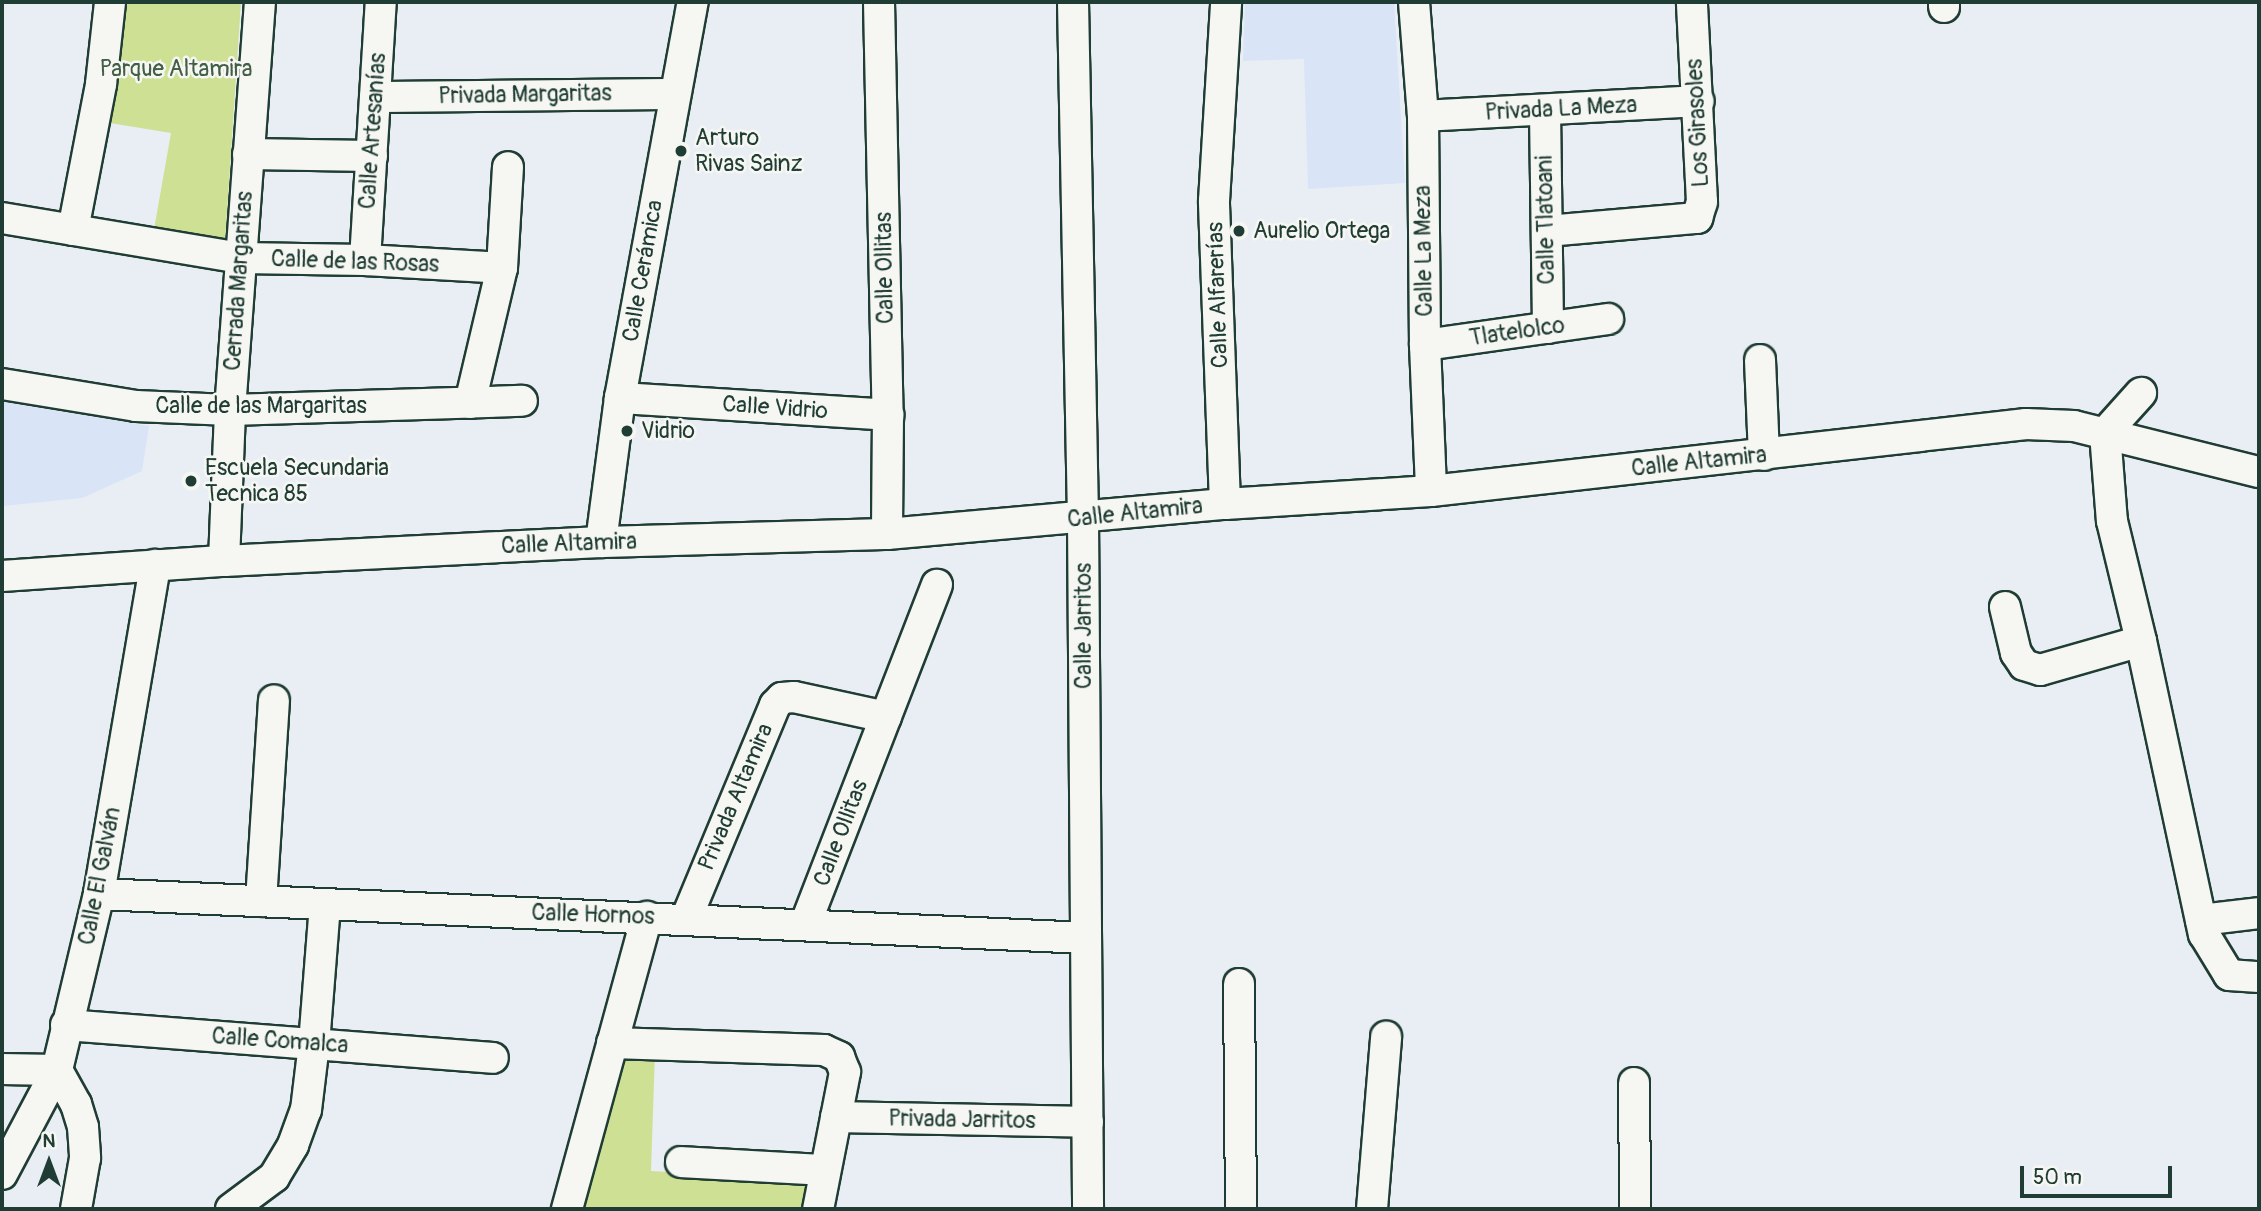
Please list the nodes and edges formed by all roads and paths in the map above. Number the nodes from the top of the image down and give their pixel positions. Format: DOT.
graph roads {
  1 [pos="110,2"];
  2 [pos="260,2"];
  3 [pos="381,2"];
  4 [pos="692,2"];
  5 [pos="879,2"];
  6 [pos="1073,2"];
  7 [pos="1226,2"];
  8 [pos="1692,2"];
  9 [pos="1417,5"];
  10 [pos="676,94"];
  11 [pos="375,97"];
  12 [pos="1699,101"];
  13 [pos="1545,111"];
  14 [pos="1423,116"];
  15 [pos="248,154"];
  16 [pos="372,156"];
  17 [pos="508,167"];
  18 [pos="2,218"];
  19 [pos="73,230"];
  20 [pos="1547,231"];
  21 [pos="241,258"];
  22 [pos="365,260"];
  23 [pos="502,268"];
  24 [pos="1608,318"];
  25 [pos="1548,328"];
  26 [pos="1425,345"];
  27 [pos="1760,360"];
  28 [pos="2,384"];
  29 [pos="2141,393"];
  30 [pos="620,398"];
  31 [pos="522,401"];
  32 [pos="470,403"];
  33 [pos="230,410"];
  34 [pos="888,415"];
  35 [pos="2105,433"];
  36 [pos="1764,455"];
  37 [pos="2259,472"];
  38 [pos="1431,491"];
  39 [pos="1225,504"];
  40 [pos="1083,519"];
  41 [pos="887,534"];
  42 [pos="601,542"];
  43 [pos="223,561"];
  44 [pos="155,565"];
  45 [pos="2,576"];
  46 [pos="937,585"];
  47 [pos="2005,607"];
  48 [pos="2141,641"];
  49 [pos="274,700"];
  50 [pos="886,718"];
  51 [pos="99,894"];
  52 [pos="261,901"];
  53 [pos="325,904"];
  54 [pos="2259,913"];
  55 [pos="647,917"];
  56 [pos="686,919"];
  57 [pos="2201,920"];
  58 [pos="805,925"];
  59 [pos="1086,938"];
  60 [pos="2259,977"];
  61 [pos="1239,984"];
  62 [pos="66,1025"];
  63 [pos="1385,1037"];
  64 [pos="612,1043"];
  65 [pos="314,1044"];
  66 [pos="493,1058"];
  67 [pos="2,1069"];
  68 [pos="57,1070"];
  69 [pos="1634,1083"];
  70 [pos="836,1117"];
  71 [pos="1088,1122"];
  72 [pos="681,1162"];
  73 [pos="825,1170"];
  74 [pos="2,1174"];
  75 [pos="76,1209"];
  76 [pos="231,1209"];
  77 [pos="567,1209"];
  78 [pos="818,1209"];
  79 [pos="1088,1209"];
  80 [pos="1241,1209"];
  81 [pos="1372,1209"];
  82 [pos="1635,1209"];
  1 -- 19 [label="street"];
  2 -- 15 [label="street, Cerrada Margaritas"];
  3 -- 11 [label="street, Calle Artesanías"];
  4 -- 10 [label="street, Calle Cerámica"];
  5 -- 34 [label="street, Calle Ollitas"];
  6 -- 40 [label="street, Calle Jarritos"];
  7 -- 39 [label="street, Calle Alfarerías"];
  8 -- 12 [label="street, Los Girasoles"];
  9 -- 14 [label="street, Calle La Meza"];
  10 -- 11 [label="street, Privada Margaritas"];
  10 -- 30 [label="street, Calle Cerámica"];
  11 -- 16 [label="street, Calle Artesanías"];
  12 -- 13 [label="street, Privada La Meza"];
  12 -- 20 [label="street, Los Girasoles"];
  13 -- 14 [label="street, Privada La Meza"];
  13 -- 20 [label="street, Calle Tlatoani"];
  14 -- 26 [label="street, Calle La Meza"];
  15 -- 16 [label="street"];
  15 -- 21 [label="street, Cerrada Margaritas"];
  16 -- 22 [label="street, Calle Artesanías"];
  17 -- 23 [label="street"];
  18 -- 19 [label="street, Calle de las Rosas"];
  19 -- 21 [label="street, Calle de las Rosas"];
  20 -- 25 [label="street, Calle Tlatoani"];
  21 -- 22 [label="street, Calle de las Rosas"];
  21 -- 33 [label="street, Cerrada Margaritas"];
  22 -- 23 [label="street, Calle de las Rosas"];
  23 -- 32 [label="street"];
  24 -- 25 [label="street, Tlatelolco"];
  25 -- 26 [label="street, Tlatelolco"];
  26 -- 38 [label="street, Calle La Meza"];
  27 -- 36 [label="street"];
  28 -- 33 [label="street, Calle de las Margaritas"];
  29 -- 35 [label="street"];
  30 -- 34 [label="street, Calle Vidrio"];
  30 -- 42 [label="street, Calle Cerámica"];
  31 -- 32 [label="street, Calle de las Margaritas"];
  32 -- 33 [label="street, Calle de las Margaritas"];
  33 -- 43 [label="street, Cerrada Margaritas"];
  34 -- 41 [label="street, Calle Ollitas"];
  35 -- 36 [label="street, Calle Altamira"];
  35 -- 37 [label="street, Calle Altamira"];
  35 -- 48 [label="street"];
  36 -- 38 [label="street, Calle Altamira"];
  38 -- 39 [label="street, Calle Altamira"];
  39 -- 40 [label="street, Calle Altamira"];
  40 -- 41 [label="street, Calle Altamira"];
  40 -- 59 [label="street, Calle Jarritos"];
  41 -- 42 [label="street, Calle Altamira"];
  42 -- 43 [label="street, Calle Altamira"];
  43 -- 44 [label="street, Calle Altamira"];
  44 -- 45 [label="street, Calle Altamira"];
  44 -- 51 [label="street, Calle El Galván"];
  46 -- 50 [label="street, Calle Ollitas"];
  47 -- 48 [label="street"];
  48 -- 57 [label="street"];
  49 -- 52 [label="street"];
  50 -- 56 [label="street, Privada Altamira"];
  50 -- 58 [label="street, Calle Ollitas"];
  51 -- 52 [label="street, Calle Hornos"];
  51 -- 62 [label="street, Calle El Galván"];
  52 -- 53 [label="street, Calle Hornos"];
  53 -- 55 [label="street, Calle Hornos"];
  53 -- 65 [label="street"];
  54 -- 57 [label="street"];
  55 -- 56 [label="street, Calle Hornos"];
  55 -- 64 [label="street"];
  56 -- 58 [label="street, Calle Hornos"];
  57 -- 60 [label="street"];
  58 -- 59 [label="street, Calle Hornos"];
  59 -- 71 [label="street, Calle Jarritos"];
  61 -- 80 [label="street"];
  62 -- 65 [label="street, Calle Comalca"];
  62 -- 68 [label="street, Calle El Galván"];
  63 -- 81 [label="street"];
  64 -- 70 [label="street"];
  64 -- 77 [label="street"];
  65 -- 66 [label="street, Calle Comalca"];
  65 -- 76 [label="street"];
  67 -- 68 [label="street"];
  68 -- 74 [label="street, Calle El Galván"];
  68 -- 75 [label="street"];
  69 -- 82 [label="street"];
  70 -- 71 [label="street, Privada Jarritos"];
  70 -- 73 [label="street"];
  71 -- 79 [label="street, Calle Jarritos"];
  72 -- 73 [label="street"];
  73 -- 78 [label="street"];
}
